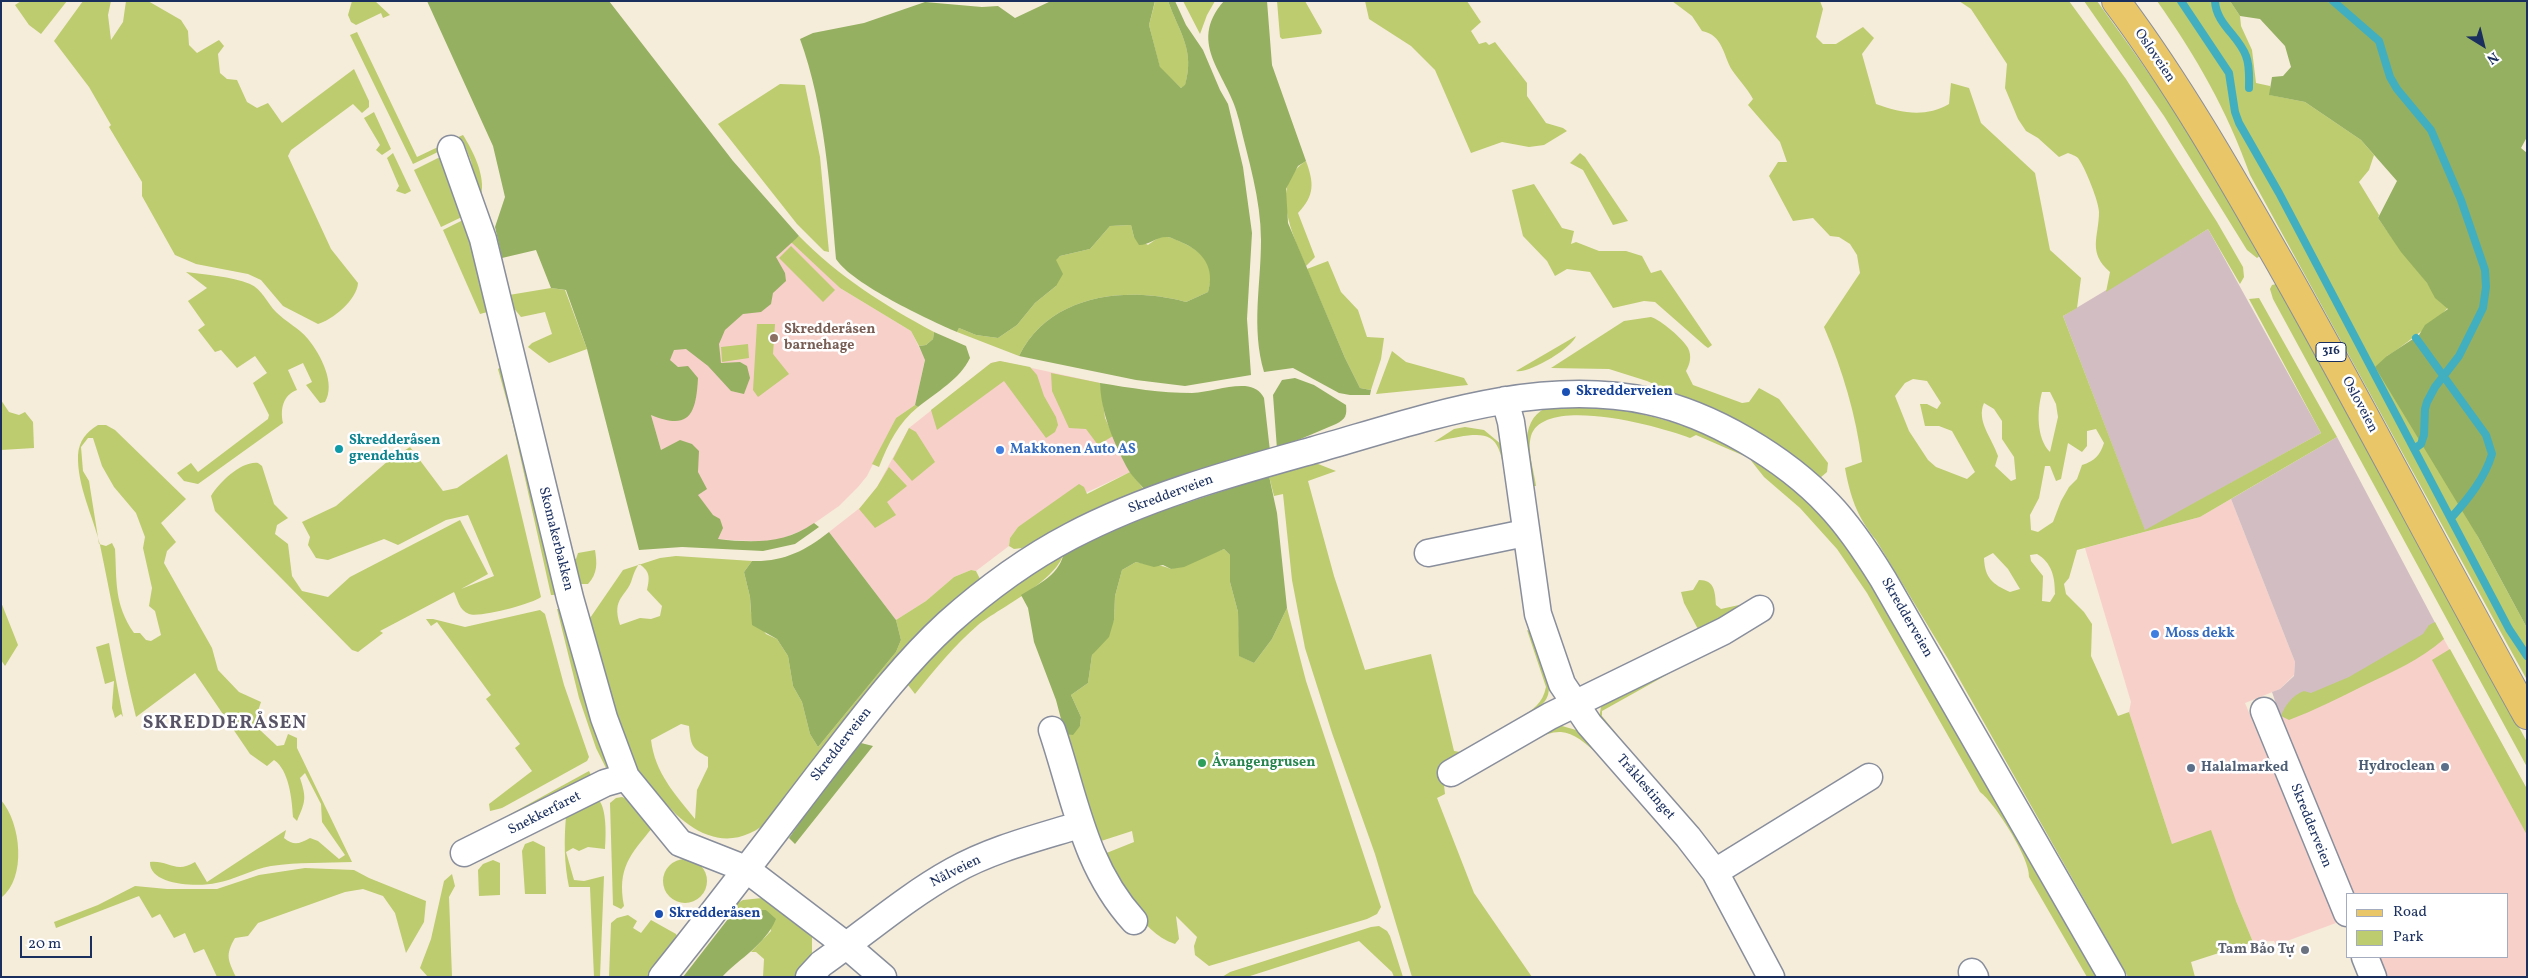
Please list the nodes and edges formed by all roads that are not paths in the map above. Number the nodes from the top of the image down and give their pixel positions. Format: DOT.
graph roads {
  1 [pos="2116,1"];
  2 [pos="451,149"];
  3 [pos="1505,400"];
  4 [pos="1525,533"];
  5 [pos="1428,553"];
  6 [pos="1760,608"];
  7 [pos="1574,705"];
  8 [pos="2264,711"];
  9 [pos="2527,715"];
  10 [pos="1052,730"];
  11 [pos="1451,773"];
  12 [pos="626,777"];
  13 [pos="1870,777"];
  14 [pos="1079,825"];
  15 [pos="464,853"];
  16 [pos="746,869"];
  17 [pos="1715,872"];
  18 [pos="2346,911"];
  19 [pos="1134,921"];
  20 [pos="847,946"];
  21 [pos="2365,958"];
  22 [pos="662,977"];
  23 [pos="809,977"];
  24 [pos="883,977"];
  25 [pos="1771,977"];
  26 [pos="2112,977"];
  27 [pos="2373,977"];
  1 -- 9 [label="main road, Osloveien / 316"];
  2 -- 12 [label="street, Skomakerbakken"];
  3 -- 4 [label="street, Tråklestinget"];
  3 -- 16 [label="street, Skredderveien"];
  3 -- 26 [label="street, Skredderveien"];
  4 -- 5 [label="street"];
  4 -- 7 [label="street, Tråklestinget"];
  6 -- 7 [label="street"];
  7 -- 11 [label="street"];
  7 -- 17 [label="street, Tråklestinget"];
  8 -- 18 [label="street, Skredderveien"];
  10 -- 14 [label="street"];
  12 -- 15 [label="street, Snekkerfaret"];
  12 -- 16 [label="street, Skomakerbakken"];
  13 -- 17 [label="street"];
  14 -- 19 [label="street"];
  14 -- 20 [label="street, Nålveien"];
  16 -- 20 [label="street"];
  16 -- 22 [label="street, Skredderveien"];
  17 -- 25 [label="street, Tråklestinget"];
  20 -- 23 [label="street"];
  20 -- 24 [label="street"];
  21 -- 27 [label="street"];
}
